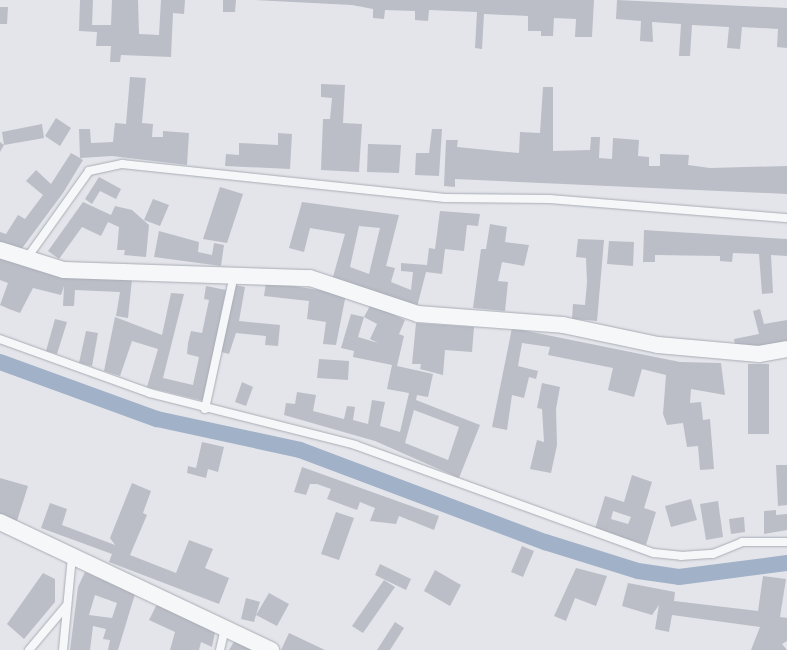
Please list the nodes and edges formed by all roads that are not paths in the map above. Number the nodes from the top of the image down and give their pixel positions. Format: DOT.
graph roads {
  1 [pos="787,218"];
  2 [pos="0,250"];
  3 [pos="27,258"];
  4 [pos="234,275"];
  5 [pos="0,339"];
  6 [pos="787,349"];
  7 [pos="205,408"];
  8 [pos="0,522"];
  9 [pos="787,542"];
  10 [pos="72,554"];
  11 [pos="67,605"];
  12 [pos="226,626"];
  13 [pos="30,650"];
  14 [pos="63,650"];
  15 [pos="220,650"];
  16 [pos="271,650"];
  1 -- 3 [label="lane"];
  2 -- 3 [label="street"];
  3 -- 4 [label="street"];
  4 -- 6 [label="street"];
  4 -- 7 [label="lane"];
  5 -- 7 [label="lane"];
  7 -- 9 [label="lane"];
  8 -- 10 [label="street"];
  10 -- 11 [label="lane"];
  10 -- 12 [label="street"];
  11 -- 13 [label="lane"];
  11 -- 14 [label="lane"];
  12 -- 15 [label="lane"];
  12 -- 16 [label="street"];
}
